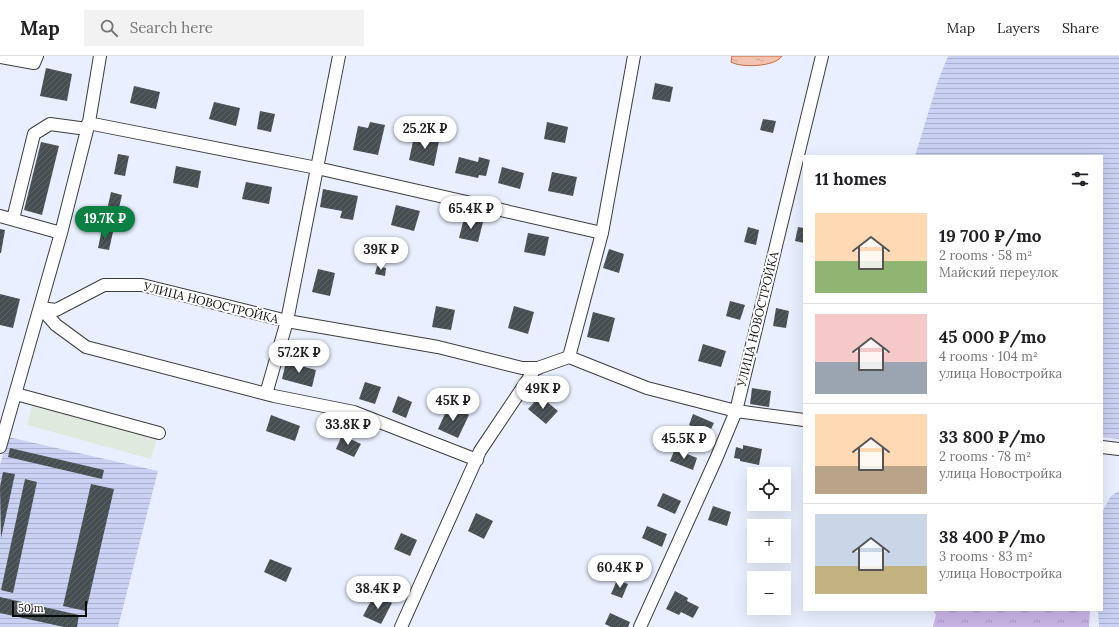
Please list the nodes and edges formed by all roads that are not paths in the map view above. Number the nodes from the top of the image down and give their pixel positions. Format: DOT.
graph roads {
  1 [pos="36,56"];
  2 [pos="100,56"];
  3 [pos="339,56"];
  4 [pos="634,56"];
  5 [pos="822,56"];
  6 [pos="0,57"];
  7 [pos="88,126"];
  8 [pos="317,168"];
  9 [pos="0,216"];
  10 [pos="13,219"];
  11 [pos="61,233"];
  12 [pos="602,233"];
  13 [pos="41,308"];
  14 [pos="287,321"];
  15 [pos="569,357"];
  16 [pos="539,368"];
  17 [pos="16,394"];
  18 [pos="266,394"];
  19 [pos="736,411"];
  20 [pos="803,420"];
  21 [pos="159,433"];
  22 [pos="0,447"];
  23 [pos="1103,447"];
  24 [pos="1119,449"];
  25 [pos="477,460"];
  26 [pos="401,627"];
  27 [pos="640,627"];
  1 -- 6 [label="street"];
  2 -- 7 [label="street"];
  3 -- 8 [label="street"];
  4 -- 12 [label="street"];
  5 -- 19 [label="street, УЛИЦА НОВОСТРОЙКА"];
  7 -- 8 [label="street"];
  7 -- 10 [label="street"];
  7 -- 11 [label="street"];
  8 -- 12 [label="street"];
  8 -- 14 [label="street"];
  9 -- 10 [label="street"];
  10 -- 11 [label="street"];
  11 -- 13 [label="street"];
  12 -- 15 [label="street"];
  13 -- 14 [label="street, УЛИЦА НОВОСТРОЙКА"];
  13 -- 17 [label="street"];
  13 -- 18 [label="street"];
  14 -- 16 [label="street, УЛИЦА НОВОСТРОЙКА"];
  14 -- 18 [label="street"];
  15 -- 16 [label="street, УЛИЦА НОВОСТРОЙКА"];
  15 -- 19 [label="street"];
  16 -- 25 [label="street, УЛИЦА НОВОСТРОЙКА"];
  17 -- 21 [label="street"];
  17 -- 22 [label="street"];
  18 -- 25 [label="street"];
  19 -- 20 [label="street"];
  19 -- 27 [label="street, УЛИЦА НОВОСТРОЙКА"];
  23 -- 24 [label="street"];
  25 -- 26 [label="street, УЛИЦА НОВОСТРОЙКА"];
}
